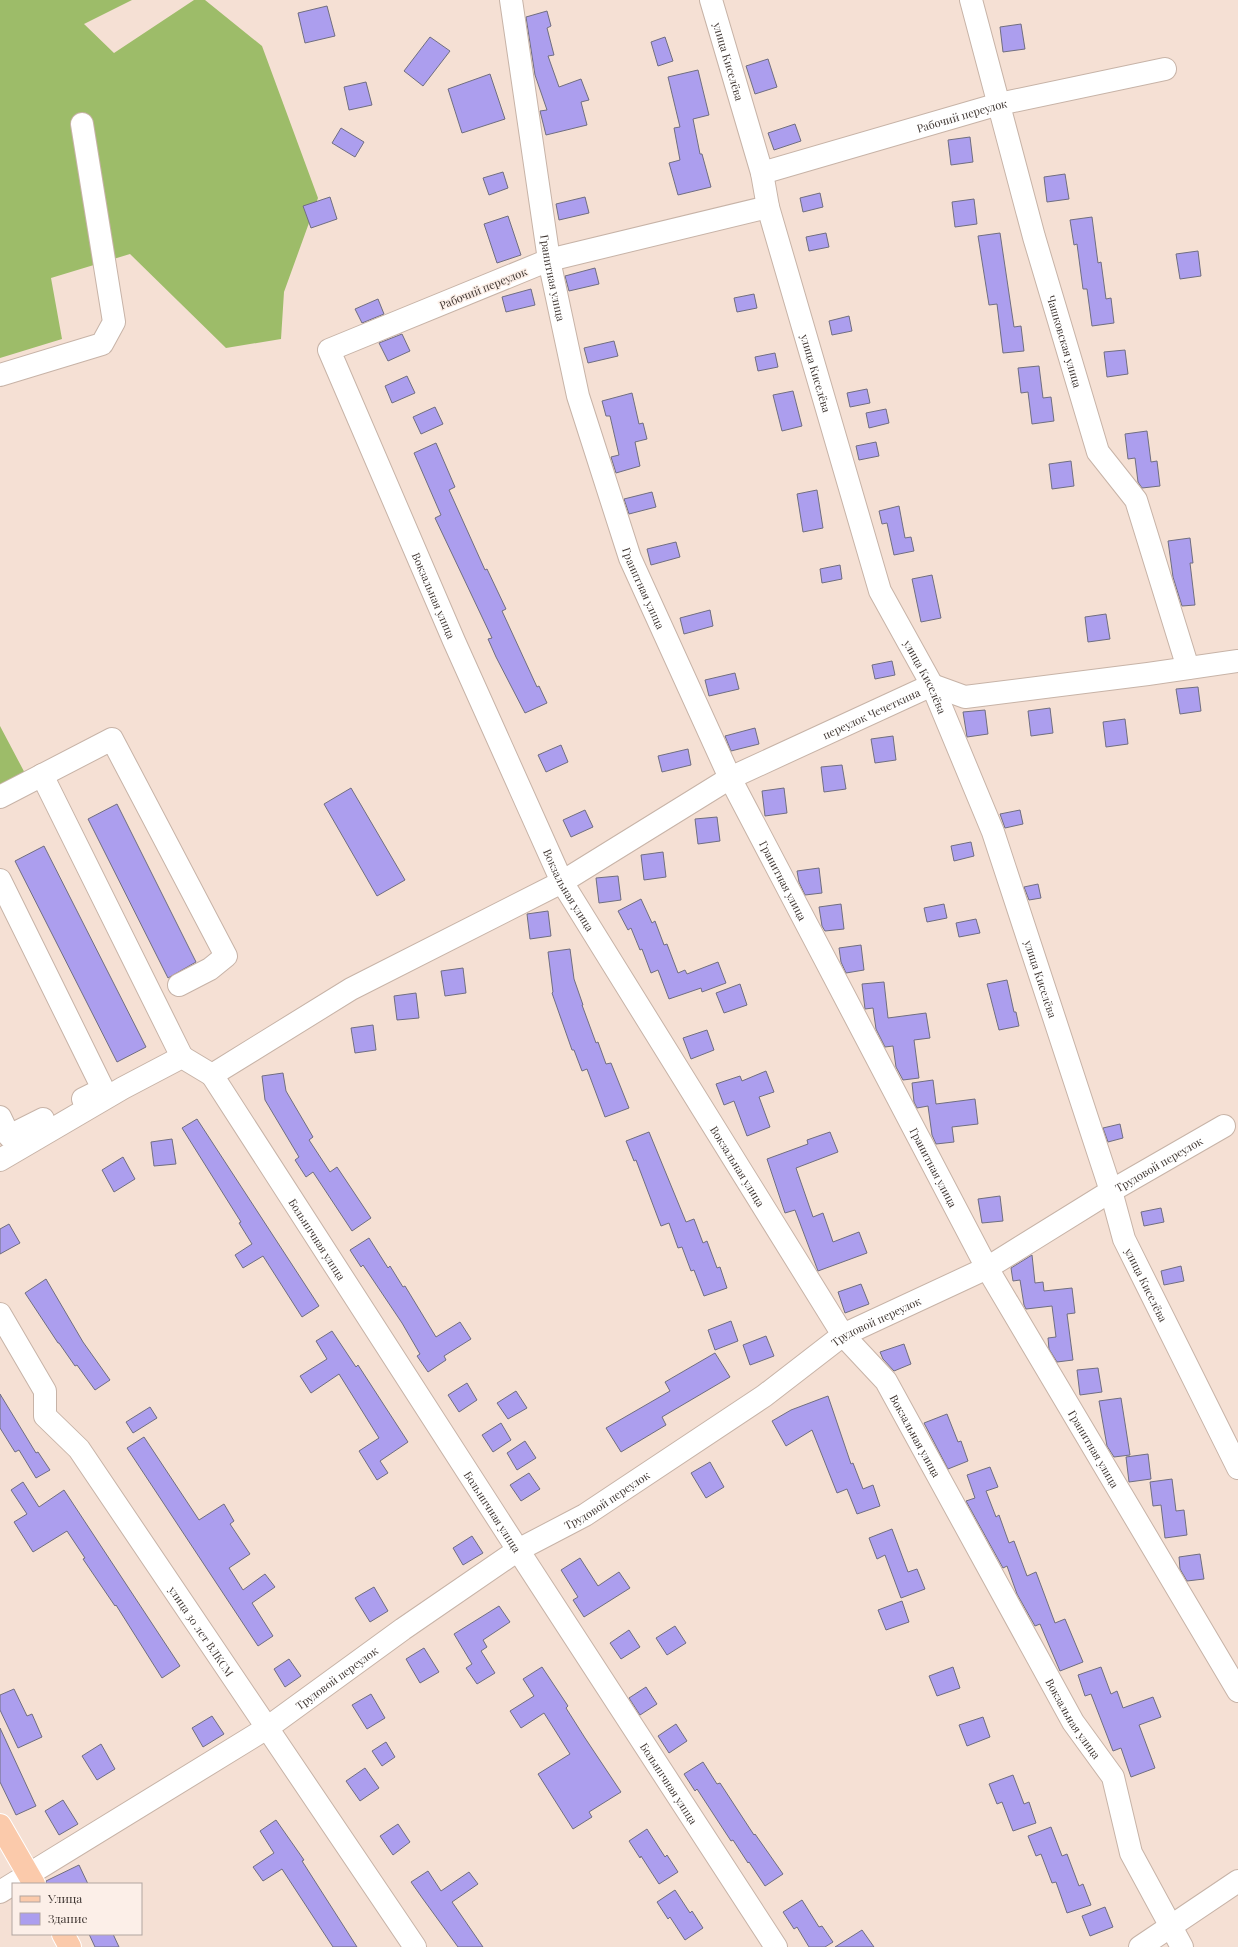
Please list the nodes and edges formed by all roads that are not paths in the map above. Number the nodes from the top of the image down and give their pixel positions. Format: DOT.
graph roads {
  1 [pos="511,0"];
  2 [pos="711,0"];
  3 [pos="971,0"];
  4 [pos="1165,68"];
  5 [pos="999,104"];
  6 [pos="82,124"];
  7 [pos="762,173"];
  8 [pos="768,207"];
  9 [pos="549,260"];
  10 [pos="334,360"];
  11 [pos="0,375"];
  12 [pos="1238,661"];
  13 [pos="1188,668"];
  14 [pos="932,685"];
  15 [pos="42,775"];
  16 [pos="730,778"];
  17 [pos="0,797"];
  18 [pos="0,880"];
  19 [pos="562,882"];
  20 [pos="179,985"];
  21 [pos="182,1057"];
  22 [pos="212,1075"];
  23 [pos="0,1117"];
  24 [pos="1224,1126"];
  25 [pos="0,1160"];
  26 [pos="1112,1190"];
  27 [pos="987,1268"];
  28 [pos="0,1314"];
  29 [pos="843,1335"];
  30 [pos="1238,1468"];
  31 [pos="518,1550"];
  32 [pos="1238,1691"];
  33 [pos="267,1728"];
  34 [pos="0,1825"];
  35 [pos="31,1879"];
  36 [pos="1238,1881"];
  37 [pos="21,1883"];
  38 [pos="12,1887"];
  39 [pos="0,1892"];
  40 [pos="1170,1927"];
  41 [pos="64,1935"];
  42 [pos="70,1947"];
  43 [pos="415,1947"];
  44 [pos="776,1947"];
  45 [pos="1140,1947"];
  46 [pos="1182,1947"];
  1 -- 9 [label="street, Гранитная улица"];
  2 -- 7 [label="street, улица Киселёва"];
  3 -- 5 [label="street, Чашковская улица"];
  4 -- 5 [label="street, Рабочий переулок"];
  5 -- 7 [label="street, Рабочий переулок"];
  5 -- 13 [label="street, Чашковская улица"];
  6 -- 11 [label="street"];
  7 -- 8 [label="street, улица Киселёва"];
  8 -- 9 [label="street, Рабочий переулок"];
  8 -- 14 [label="street, улица Киселёва"];
  9 -- 10 [label="street, Рабочий переулок"];
  9 -- 16 [label="street, Гранитная улица"];
  10 -- 19 [label="street, Вокзальная улица"];
  12 -- 13 [label="street, переулок Чечеткина"];
  13 -- 14 [label="street, переулок Чечеткина"];
  14 -- 16 [label="street, переулок Чечеткина"];
  14 -- 26 [label="street, улица Киселёва"];
  15 -- 17 [label="street"];
  15 -- 20 [label="street"];
  15 -- 21 [label="street"];
  16 -- 19 [label="street, переулок Чечеткина"];
  16 -- 27 [label="street, Гранитная улица"];
  18 -- 23 [label="street"];
  19 -- 22 [label="street, переулок Чечеткина"];
  19 -- 29 [label="street, Вокзальная улица"];
  21 -- 22 [label="street"];
  21 -- 25 [label="street"];
  22 -- 31 [label="street, Больничная улица"];
  24 -- 26 [label="street, Трудовой переулок"];
  26 -- 27 [label="street, Трудовой переулок"];
  26 -- 30 [label="street, улица Киселёва"];
  27 -- 29 [label="street, Трудовой переулок"];
  27 -- 32 [label="street, Гранитная улица"];
  28 -- 33 [label="street, улица 30 лет ВЛКСМ"];
  29 -- 31 [label="street, Трудовой переулок"];
  29 -- 40 [label="street, Вокзальная улица"];
  31 -- 33 [label="street, Трудовой переулок"];
  31 -- 44 [label="street, Больничная улица"];
  33 -- 35 [label="street, Трудовой переулок"];
  33 -- 43 [label="street, улица 30 лет ВЛКСМ"];
  34 -- 35 [label="main road"];
  35 -- 37 [label="street, Трудовой переулок"];
  36 -- 40 [label="street"];
  38 -- 39 [label="street, Трудовой переулок"];
  40 -- 45 [label="street"];
  40 -- 46 [label="street, Вокзальная улица"];
  41 -- 42 [label="main road"];
}
